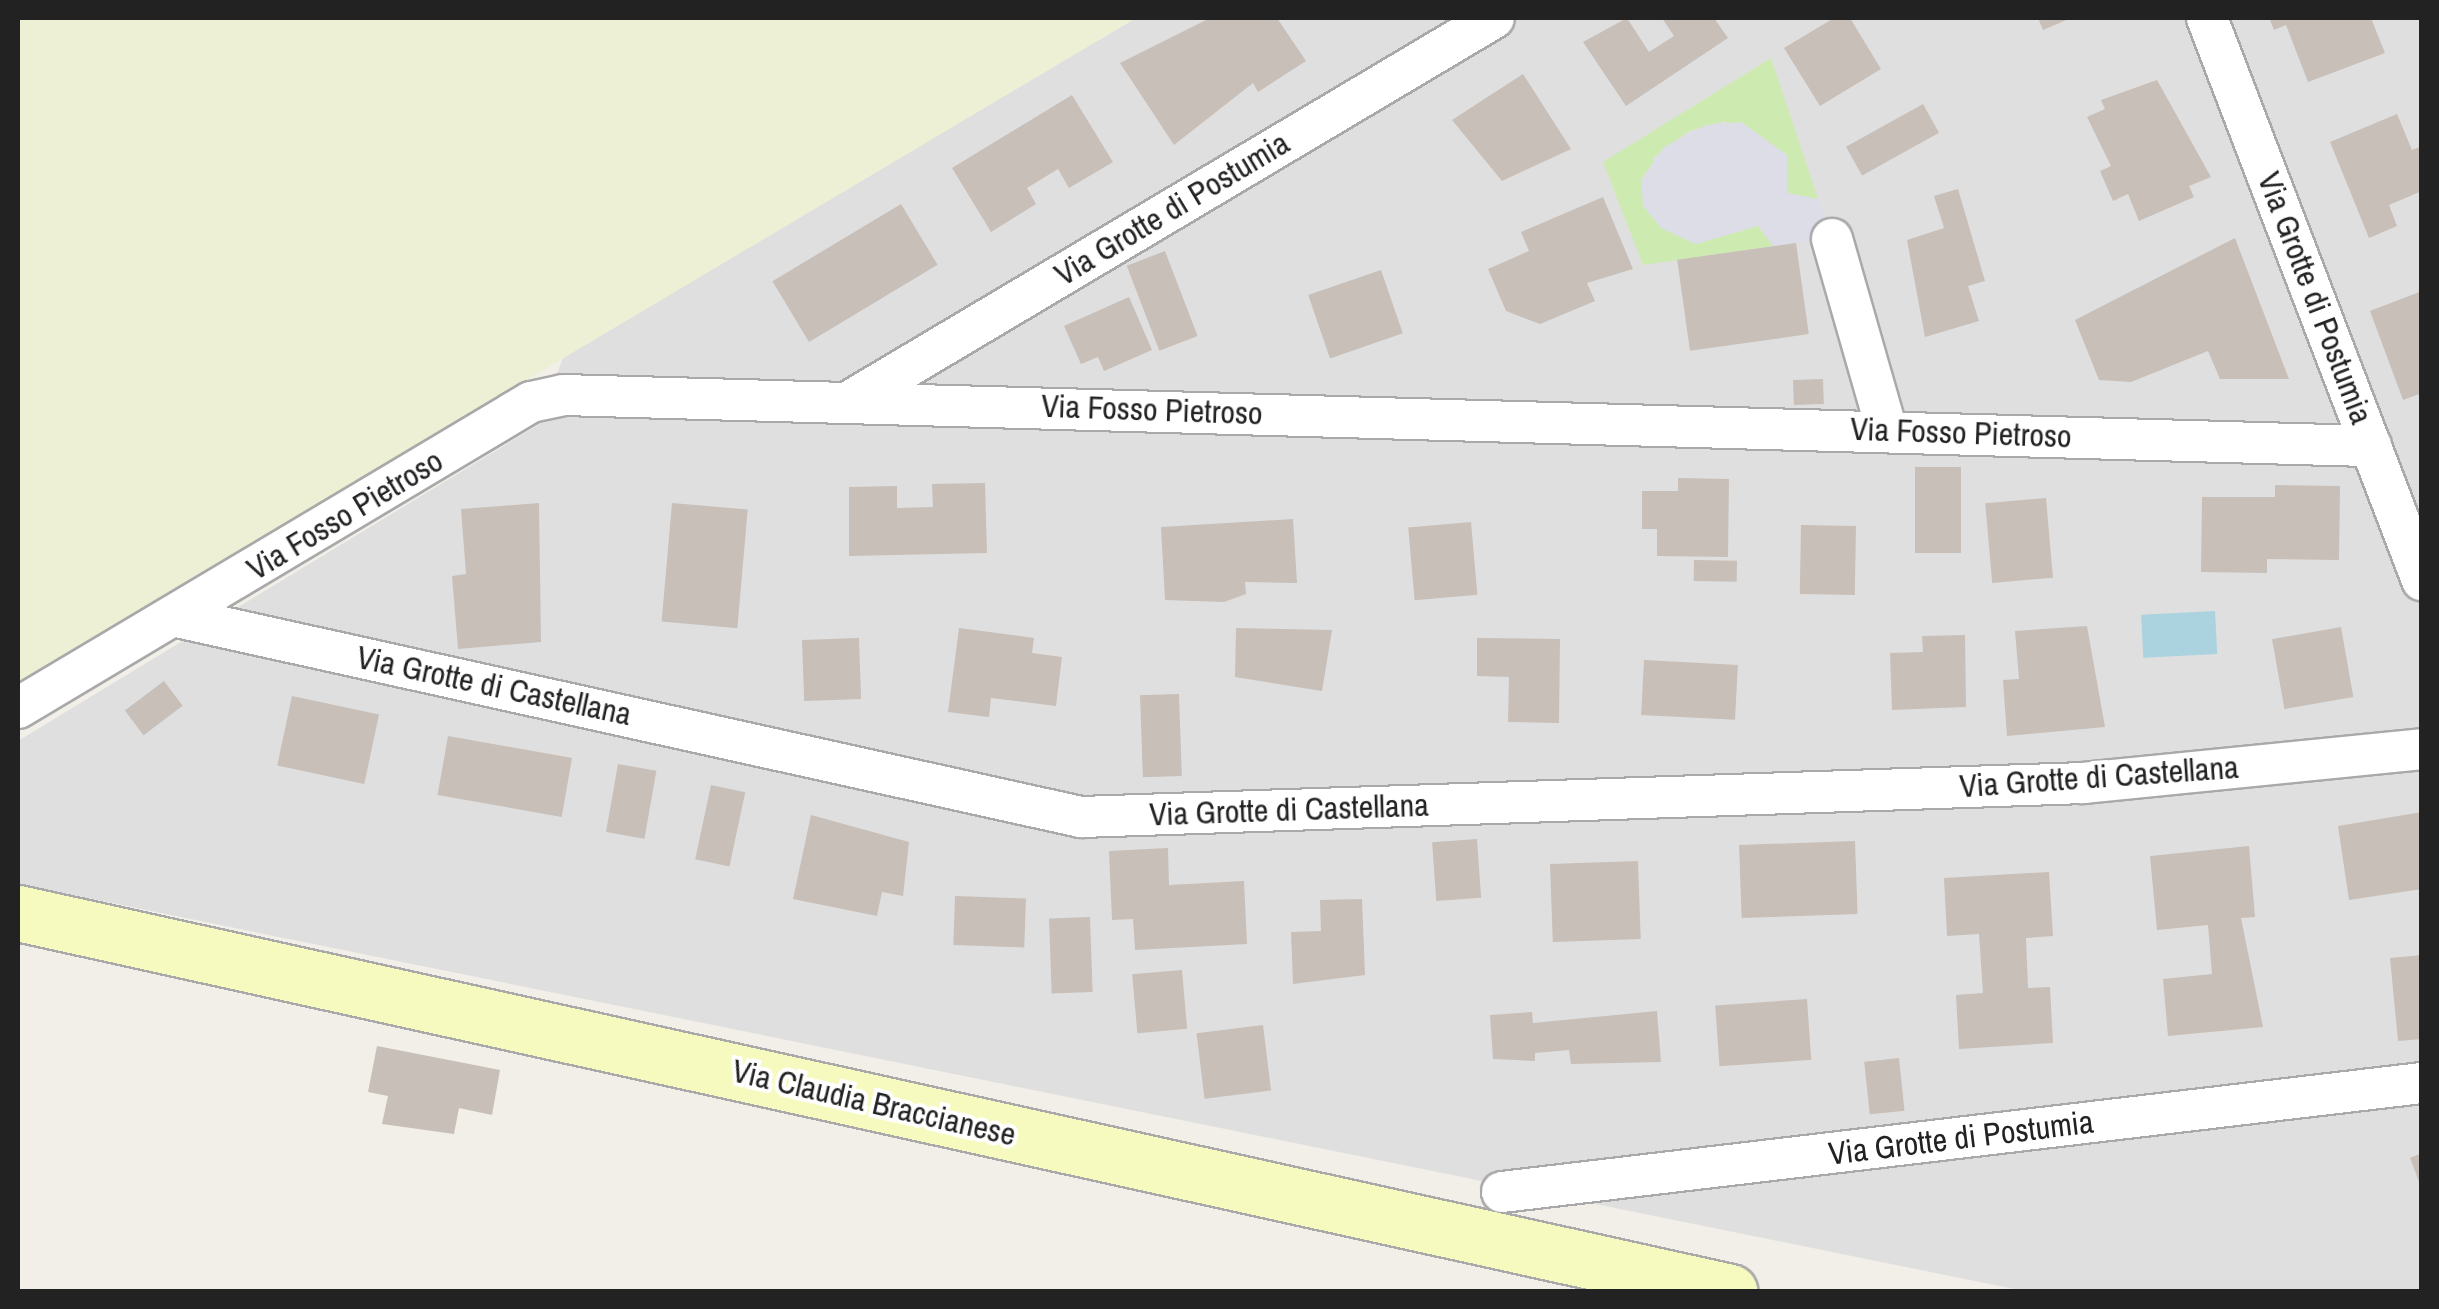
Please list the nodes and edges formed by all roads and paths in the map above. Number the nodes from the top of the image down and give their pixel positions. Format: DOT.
graph roads {
  1 [pos="1494,18"];
  2 [pos="2207,18"];
  3 [pos="1832,239"];
  4 [pos="850,401"];
  5 [pos="1887,431"];
  6 [pos="2371,446"];
  7 [pos="2422,580"];
  8 [pos="177,616"];
  9 [pos="18,708"];
  10 [pos="2422,749"];
  11 [pos="18,913"];
  12 [pos="2422,1084"];
  13 [pos="1502,1192"];
  14 [pos="1730,1292"];
  1 -- 4 [label="street, Via Grotte di Postumia"];
  2 -- 6 [label="street, Via Grotte di Postumia"];
  3 -- 5 [label="street"];
  4 -- 5 [label="street, Via Fosso Pietroso"];
  4 -- 8 [label="street, Via Fosso Pietroso"];
  5 -- 6 [label="street, Via Fosso Pietroso"];
  6 -- 7 [label="street, Via Grotte di Postumia"];
  8 -- 9 [label="street, Via Fosso Pietroso"];
  8 -- 10 [label="street, Via Grotte di Castellana"];
  11 -- 14 [label="main road, Via Claudia Braccianese"];
  12 -- 13 [label="street, Via Grotte di Postumia"];
}
